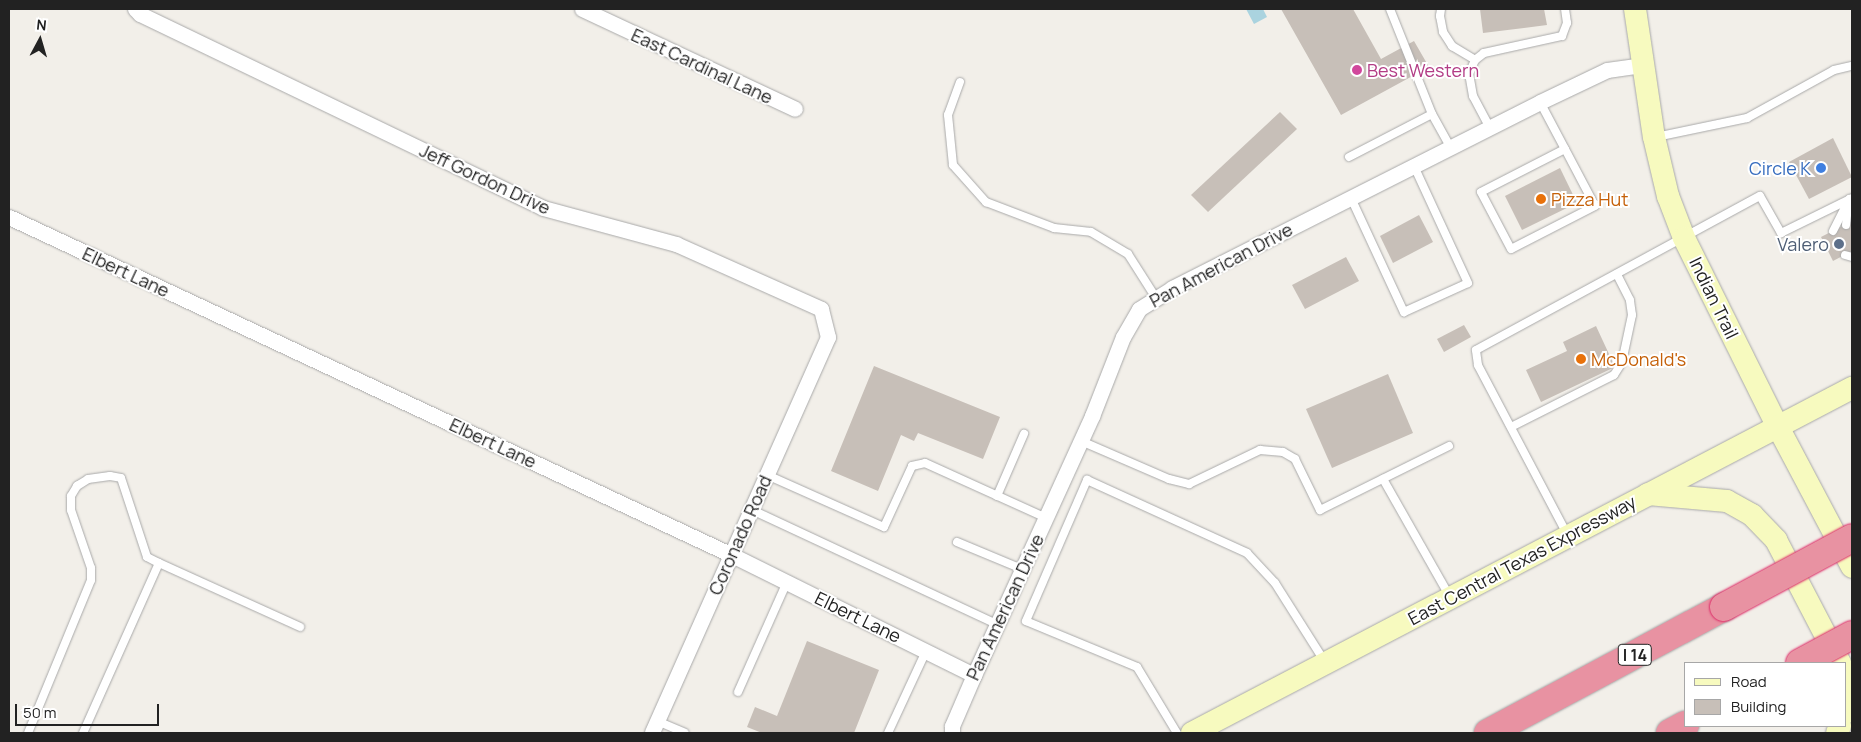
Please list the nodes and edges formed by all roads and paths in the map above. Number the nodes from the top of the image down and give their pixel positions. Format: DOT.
graph roads {
  1 [pos="135,9"];
  2 [pos="582,9"];
  3 [pos="1390,9"];
  4 [pos="1441,9"];
  5 [pos="1565,9"];
  6 [pos="1635,9"];
  7 [pos="1475,60"];
  8 [pos="1642,65"];
  9 [pos="1852,66"];
  10 [pos="960,82"];
  11 [pos="1540,102"];
  12 [pos="795,110"];
  13 [pos="1432,114"];
  14 [pos="1490,128"];
  15 [pos="1654,137"];
  16 [pos="1451,148"];
  17 [pos="1565,149"];
  18 [pos="1348,157"];
  19 [pos="1414,166"];
  20 [pos="1351,198"];
  21 [pos="1852,200"];
  22 [pos="9,217"];
  23 [pos="1846,225"];
  24 [pos="1833,231"];
  25 [pos="1684,238"];
  26 [pos="1617,274"];
  27 [pos="1156,298"];
  28 [pos="828,337"];
  29 [pos="1852,388"];
  30 [pos="1511,427"];
  31 [pos="1778,427"];
  32 [pos="1024,434"];
  33 [pos="1081,441"];
  34 [pos="1449,446"];
  35 [pos="767,475"];
  36 [pos="1383,479"];
  37 [pos="1648,494"];
  38 [pos="997,496"];
  39 [pos="752,510"];
  40 [pos="1046,518"];
  41 [pos="1568,536"];
  42 [pos="1852,538"];
  43 [pos="957,542"];
  44 [pos="732,555"];
  45 [pos="160,564"];
  46 [pos="1852,567"];
  47 [pos="1022,569"];
  48 [pos="787,582"];
  49 [pos="1450,598"];
  50 [pos="997,624"];
  51 [pos="300,627"];
  52 [pos="1852,635"];
  53 [pos="926,651"];
  54 [pos="1802,662"];
  55 [pos="1839,662"];
  56 [pos="1326,663"];
  57 [pos="974,675"];
  58 [pos="1846,675"];
  59 [pos="738,692"];
  60 [pos="1846,705"];
  61 [pos="1684,726"];
  62 [pos="654,727"];
  63 [pos="28,733"];
  64 [pos="83,733"];
  65 [pos="685,733"];
  66 [pos="888,733"];
  67 [pos="952,733"];
  68 [pos="1177,733"];
  69 [pos="1192,733"];
  70 [pos="1488,733"];
  71 [pos="1670,733"];
  1 -- 28 [label="street, Jeff Gordon Drive"];
  2 -- 12 [label="street, East Cardinal Lane"];
  3 -- 13 [label="lane"];
  4 -- 7 [label="lane"];
  5 -- 7 [label="lane"];
  6 -- 8 [label="main road, Indian Trail"];
  7 -- 14 [label="lane"];
  8 -- 11 [label="street, Pan American Drive"];
  8 -- 15 [label="main road, Indian Trail"];
  9 -- 15 [label="lane"];
  10 -- 27 [label="lane"];
  11 -- 14 [label="street, Pan American Drive"];
  11 -- 17 [label="lane"];
  13 -- 16 [label="lane"];
  13 -- 18 [label="lane"];
  14 -- 16 [label="street, Pan American Drive"];
  15 -- 25 [label="main road, Indian Trail"];
  16 -- 19 [label="street, Pan American Drive"];
  17 -- 17 [label="lane"];
  19 -- 20 [label="street, Pan American Drive"];
  19 -- 20 [label="lane"];
  20 -- 27 [label="street, Pan American Drive"];
  21 -- 23 [label="lane"];
  21 -- 24 [label="lane"];
  21 -- 25 [label="lane"];
  22 -- 44 [label="street, Elbert Lane"];
  25 -- 26 [label="lane"];
  25 -- 31 [label="main road, Indian Trail"];
  26 -- 30 [label="lane"];
  26 -- 30 [label="lane"];
  27 -- 33 [label="street, Pan American Drive"];
  28 -- 35 [label="street, Coronado Road"];
  29 -- 31 [label="main road, East Central Texas Expressway"];
  30 -- 41 [label="lane"];
  31 -- 37 [label="main road, East Central Texas Expressway"];
  31 -- 46 [label="main road, Indian Trail"];
  32 -- 38 [label="lane"];
  33 -- 36 [label="lane"];
  33 -- 40 [label="street, Pan American Drive"];
  34 -- 36 [label="lane"];
  35 -- 38 [label="lane"];
  35 -- 39 [label="street, Coronado Road"];
  36 -- 49 [label="lane"];
  37 -- 41 [label="main road, East Central Texas Expressway"];
  37 -- 55 [label="main road"];
  38 -- 40 [label="lane"];
  39 -- 44 [label="street, Coronado Road"];
  39 -- 50 [label="lane"];
  40 -- 47 [label="street, Pan American Drive"];
  41 -- 49 [label="main road, East Central Texas Expressway"];
  42 -- 70 [label="highway, I 14, bridge"];
  43 -- 47 [label="lane"];
  44 -- 48 [label="street, Elbert Lane"];
  44 -- 62 [label="street, Coronado Road"];
  45 -- 51 [label="lane"];
  45 -- 63 [label="lane"];
  45 -- 64 [label="lane"];
  47 -- 50 [label="street, Pan American Drive"];
  48 -- 53 [label="street, Elbert Lane"];
  48 -- 59 [label="lane"];
  49 -- 56 [label="main road, East Central Texas Expressway"];
  50 -- 57 [label="street, Pan American Drive"];
  52 -- 54 [label="highway, bridge"];
  53 -- 57 [label="street, Elbert Lane"];
  53 -- 66 [label="lane"];
  56 -- 68 [label="lane"];
  56 -- 69 [label="main road, East Central Texas Expressway"];
  57 -- 67 [label="street, Pan American Drive"];
  58 -- 60 [label="main road"];
  61 -- 71 [label="highway"];
  62 -- 65 [label="lane"];
}
